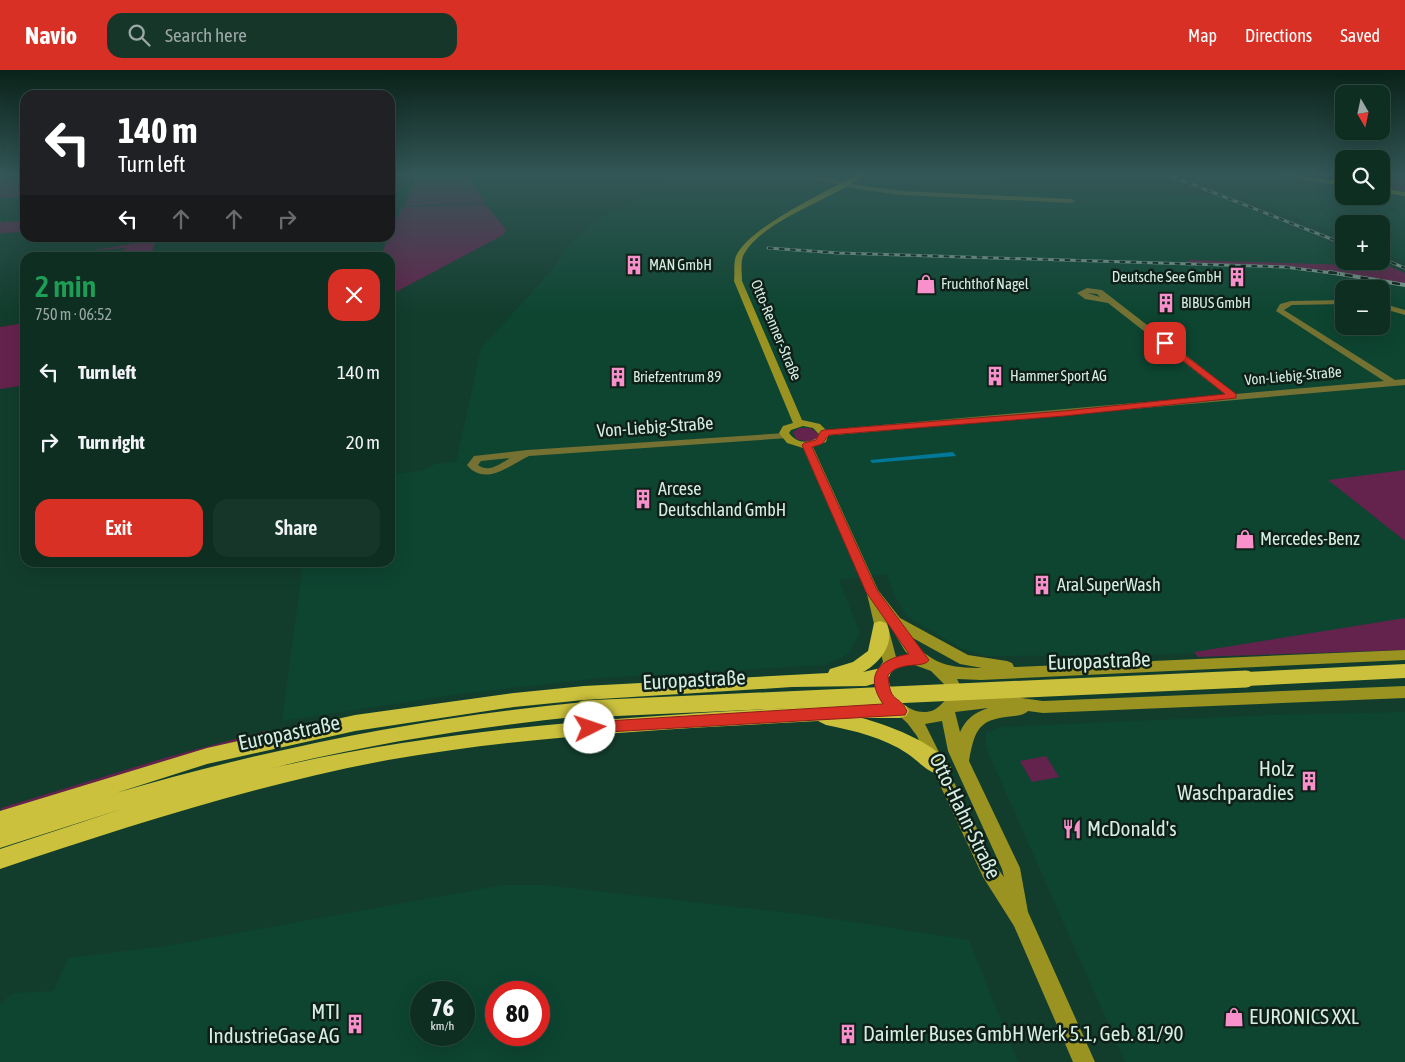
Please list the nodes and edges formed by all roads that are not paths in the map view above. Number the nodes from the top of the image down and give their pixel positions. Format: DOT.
graph roads {
  1 [pos="780,220"];
  2 [pos="1110,301"];
  3 [pos="1335,302"];
  4 [pos="1390,308"];
  5 [pos="1405,313"];
  6 [pos="1405,382"];
  7 [pos="1393,383"];
  8 [pos="1233,396"];
  9 [pos="798,423"];
  10 [pos="824,433"];
  11 [pos="785,436"];
  12 [pos="807,445"];
  13 [pos="527,453"];
  14 [pos="887,624"];
  15 [pos="1405,656"];
  16 [pos="922,660"];
  17 [pos="886,669"];
  18 [pos="941,670"];
  19 [pos="1026,671"];
  20 [pos="1405,672"];
  21 [pos="792,680"];
  22 [pos="1405,692"];
  23 [pos="1043,707"];
  24 [pos="949,708"];
  25 [pos="904,712"];
  26 [pos="808,714"];
  27 [pos="961,763"];
  28 [pos="941,768"];
  29 [pos="0,820"];
  30 [pos="0,838"];
  31 [pos="0,859"];
  32 [pos="1021,919"];
  33 [pos="1084,1062"];
  1 -- 9 [label="street, Otto-Renner-Straße"];
  2 -- 8 [label="street"];
  3 -- 7 [label="street"];
  4 -- 5 [label="street"];
  6 -- 7 [label="street, Von-Liebig-Straße"];
  7 -- 8 [label="street, Von-Liebig-Straße"];
  8 -- 10 [label="street, Von-Liebig-Straße"];
  9 -- 10 [label="street"];
  9 -- 11 [label="street"];
  10 -- 12 [label="street"];
  11 -- 12 [label="street"];
  11 -- 13 [label="street, Von-Liebig-Straße"];
  12 -- 14 [label="street"];
  14 -- 16 [label="street"];
  14 -- 17 [label="street"];
  14 -- 19 [label="street"];
  14 -- 21 [label="highway"];
  15 -- 19 [label="street, Europastraße"];
  16 -- 17 [label="street"];
  16 -- 18 [label="street"];
  17 -- 21 [label="highway"];
  17 -- 25 [label="street"];
  18 -- 19 [label="street, Europastraße"];
  18 -- 24 [label="street"];
  20 -- 30 [label="highway, Europastraße, bridge"];
  21 -- 29 [label="highway"];
  22 -- 23 [label="street"];
  23 -- 24 [label="street"];
  23 -- 27 [label="street"];
  24 -- 25 [label="street"];
  24 -- 27 [label="street, Otto-Hahn-Straße"];
  25 -- 26 [label="highway"];
  25 -- 28 [label="street, Otto-Hahn-Straße"];
  26 -- 28 [label="highway"];
  26 -- 31 [label="highway"];
  27 -- 32 [label="street, Otto-Hahn-Straße"];
  28 -- 32 [label="street, Otto-Hahn-Straße"];
  32 -- 33 [label="street, Otto-Hahn-Straße"];
}
